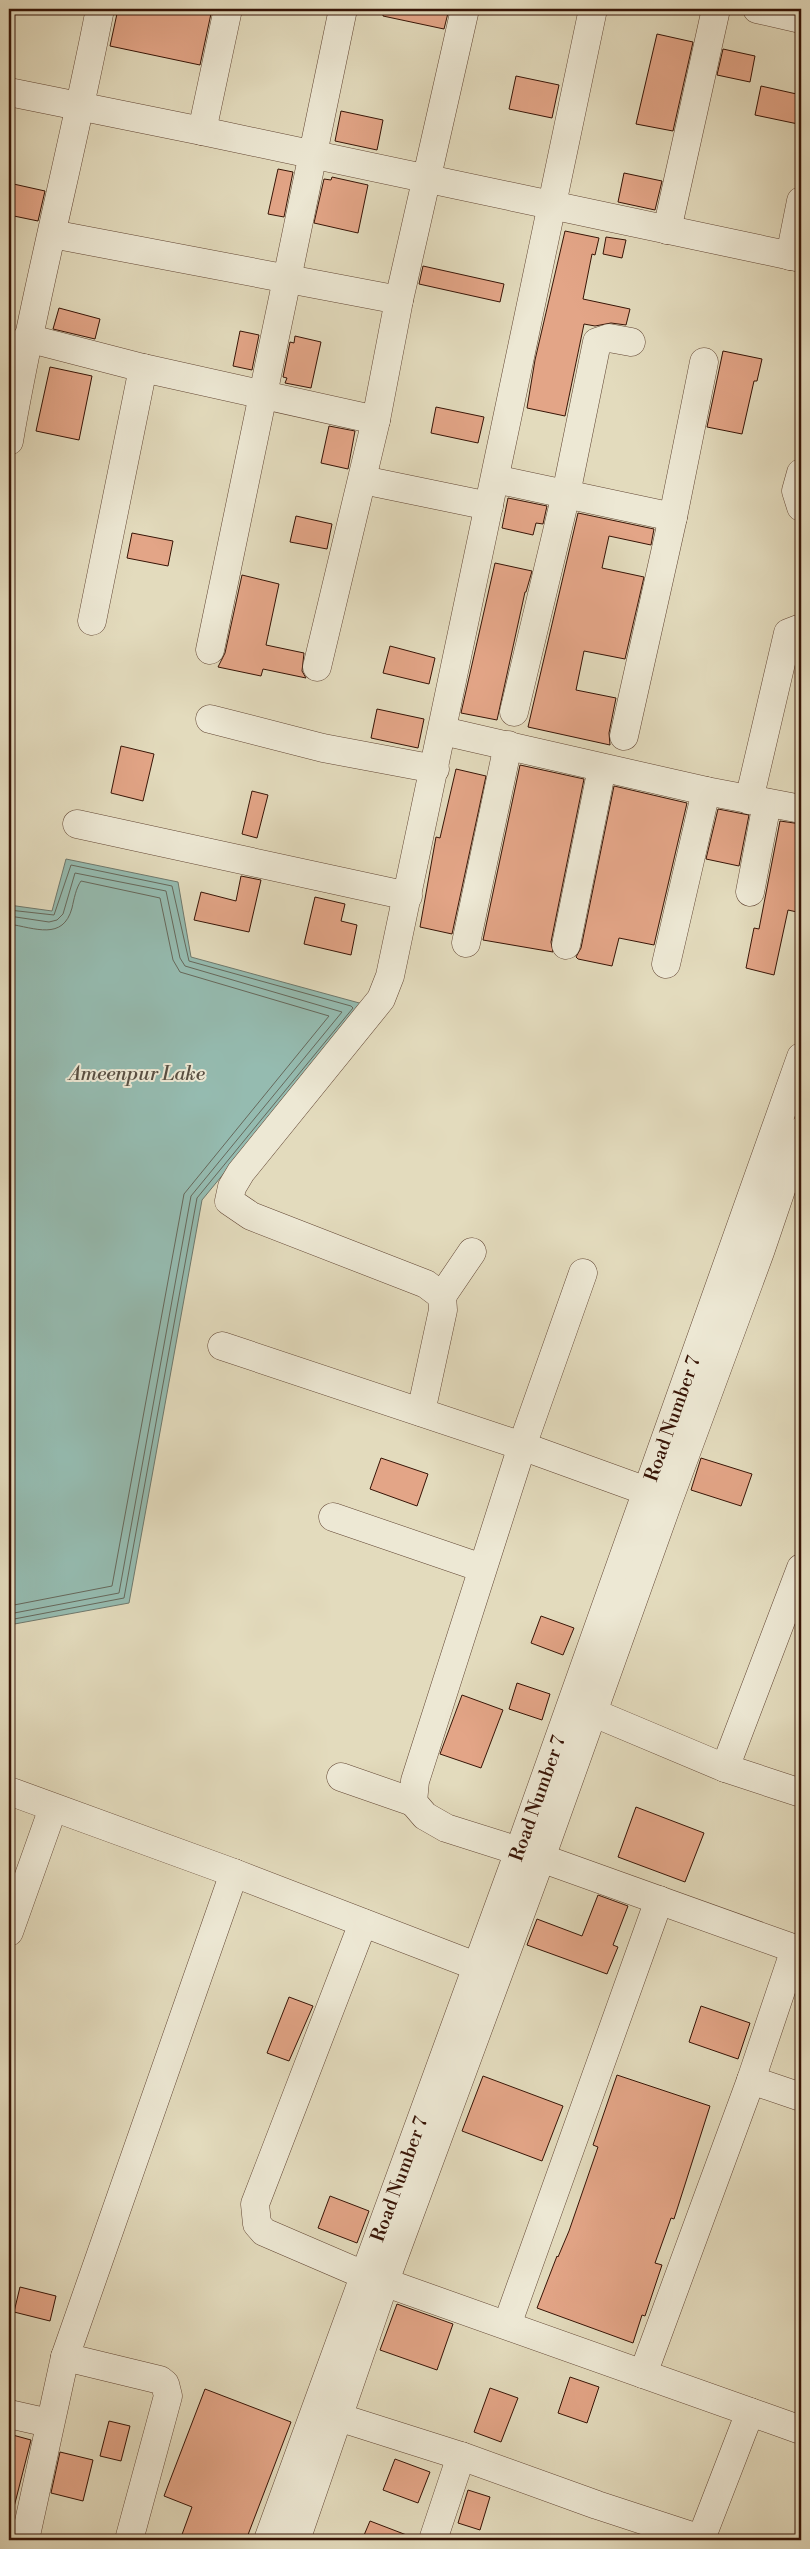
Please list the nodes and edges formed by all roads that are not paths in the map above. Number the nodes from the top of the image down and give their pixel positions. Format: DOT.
graph roads {
  1 [pos="100,9"];
  2 [pos="228,9"];
  3 [pos="343,9"];
  4 [pos="465,9"];
  5 [pos="592,9"];
  6 [pos="716,9"];
  7 [pos="757,9"];
  8 [pos="801,19"];
  9 [pos="9,92"];
  10 [pos="81,105"];
  11 [pos="202,130"];
  12 [pos="313,154"];
  13 [pos="426,178"];
  14 [pos="801,201"];
  15 [pos="552,205"];
  16 [pos="668,230"];
  17 [pos="52,234"];
  18 [pos="796,257"];
  19 [pos="287,279"];
  20 [pos="398,300"];
  21 [pos="27,338"];
  22 [pos="631,342"];
  23 [pos="704,362"];
  24 [pos="143,368"];
  25 [pos="263,396"];
  26 [pos="376,420"];
  27 [pos="9,441"];
  28 [pos="801,473"];
  29 [pos="495,479"];
  30 [pos="362,480"];
  31 [pos="566,494"];
  32 [pos="489,506"];
  33 [pos="801,507"];
  34 [pos="674,517"];
  35 [pos="92,621"];
  36 [pos="801,628"];
  37 [pos="210,650"];
  38 [pos="317,667"];
  39 [pos="514,712"];
  40 [pos="210,719"];
  41 [pos="443,731"];
  42 [pos="624,736"];
  43 [pos="508,746"];
  44 [pos="602,768"];
  45 [pos="435,769"];
  46 [pos="706,791"];
  47 [pos="758,802"];
  48 [pos="801,809"];
  49 [pos="77,824"];
  50 [pos="750,892"];
  51 [pos="408,896"];
  52 [pos="466,943"];
  53 [pos="566,945"];
  54 [pos="666,964"];
  55 [pos="801,1057"];
  56 [pos="801,1131"];
  57 [pos="472,1252"];
  58 [pos="583,1273"];
  59 [pos="442,1296"];
  60 [pos="222,1346"];
  61 [pos="707,1359"];
  62 [pos="421,1412"];
  63 [pos="522,1446"];
  64 [pos="658,1495"];
  65 [pos="333,1517"];
  66 [pos="482,1568"];
  67 [pos="801,1568"];
  68 [pos="582,1708"];
  69 [pos="725,1768"];
  70 [pos="341,1777"];
  71 [pos="9,1791"];
  72 [pos="801,1793"];
  73 [pos="413,1802"];
  74 [pos="53,1808"];
  75 [pos="530,1854"];
  76 [pos="234,1873"];
  77 [pos="659,1900"];
  78 [pos="363,1923"];
  79 [pos="9,1932"];
  80 [pos="798,1950"];
  81 [pos="487,1970"];
  82 [pos="751,2080"];
  83 [pos="801,2097"];
  84 [pos="374,2278"];
  85 [pos="507,2325"];
  86 [pos="65,2357"];
  87 [pos="643,2374"];
  88 [pos="750,2412"];
  89 [pos="9,2414"];
  90 [pos="327,2414"];
  91 [pos="49,2424"];
  92 [pos="801,2430"];
  93 [pos="461,2456"];
  94 [pos="25,2540"];
  95 [pos="129,2540"];
  96 [pos="268,2540"];
  97 [pos="296,2540"];
  98 [pos="433,2540"];
  1 -- 10 [label="street"];
  2 -- 11 [label="street"];
  3 -- 12 [label="street"];
  4 -- 13 [label="street"];
  5 -- 15 [label="street"];
  6 -- 16 [label="street"];
  7 -- 8 [label="street"];
  9 -- 10 [label="street"];
  10 -- 11 [label="street"];
  10 -- 17 [label="street"];
  11 -- 12 [label="street"];
  12 -- 13 [label="street"];
  12 -- 19 [label="street"];
  13 -- 15 [label="street"];
  13 -- 20 [label="street"];
  14 -- 18 [label="street"];
  15 -- 16 [label="street"];
  15 -- 29 [label="street"];
  16 -- 18 [label="street"];
  17 -- 19 [label="street"];
  17 -- 21 [label="street"];
  19 -- 20 [label="street"];
  19 -- 25 [label="street"];
  20 -- 26 [label="street"];
  21 -- 24 [label="street"];
  21 -- 27 [label="street"];
  22 -- 31 [label="street"];
  23 -- 34 [label="street"];
  24 -- 25 [label="street"];
  24 -- 35 [label="street"];
  25 -- 26 [label="street"];
  25 -- 37 [label="street"];
  26 -- 30 [label="street"];
  28 -- 33 [label="street"];
  29 -- 31 [label="street"];
  29 -- 32 [label="street"];
  30 -- 32 [label="street"];
  30 -- 38 [label="street"];
  31 -- 34 [label="street"];
  31 -- 39 [label="street"];
  32 -- 41 [label="street"];
  34 -- 42 [label="street"];
  36 -- 47 [label="street"];
  40 -- 45 [label="street"];
  41 -- 43 [label="street"];
  41 -- 45 [label="street"];
  43 -- 44 [label="street"];
  43 -- 52 [label="street"];
  44 -- 46 [label="street"];
  44 -- 53 [label="street"];
  45 -- 51 [label="street"];
  46 -- 47 [label="street"];
  46 -- 54 [label="street"];
  47 -- 48 [label="street"];
  47 -- 50 [label="street"];
  49 -- 51 [label="street"];
  51 -- 59 [label="street"];
  55 -- 61 [label="street, Road Number 7"];
  56 -- 61 [label="street, Road Number 7"];
  57 -- 59 [label="street"];
  58 -- 63 [label="street"];
  59 -- 62 [label="street"];
  60 -- 62 [label="street"];
  61 -- 64 [label="street, Road Number 7"];
  62 -- 63 [label="street"];
  63 -- 64 [label="street"];
  63 -- 66 [label="street"];
  64 -- 68 [label="street, Road Number 7"];
  65 -- 66 [label="street"];
  66 -- 73 [label="street"];
  67 -- 69 [label="street"];
  68 -- 69 [label="street"];
  68 -- 75 [label="street, Road Number 7"];
  69 -- 72 [label="street"];
  70 -- 73 [label="street"];
  71 -- 74 [label="street"];
  73 -- 75 [label="street"];
  74 -- 76 [label="street"];
  74 -- 79 [label="street"];
  75 -- 77 [label="street"];
  75 -- 81 [label="street, Road Number 7"];
  76 -- 78 [label="street"];
  76 -- 86 [label="street"];
  77 -- 80 [label="street"];
  77 -- 85 [label="street"];
  78 -- 81 [label="street"];
  78 -- 84 [label="street"];
  80 -- 82 [label="street"];
  81 -- 84 [label="street, Road Number 7"];
  82 -- 83 [label="street"];
  82 -- 87 [label="street"];
  84 -- 85 [label="street"];
  84 -- 90 [label="street, Road Number 7"];
  85 -- 87 [label="street"];
  86 -- 91 [label="street"];
  86 -- 95 [label="street"];
  87 -- 88 [label="street"];
  88 -- 92 [label="street"];
  88 -- 93 [label="street"];
  89 -- 91 [label="street"];
  90 -- 93 [label="street"];
  90 -- 96 [label="street, Road Number 7"];
  90 -- 97 [label="street, Road Number 7"];
  91 -- 94 [label="street"];
  93 -- 98 [label="street"];
}
